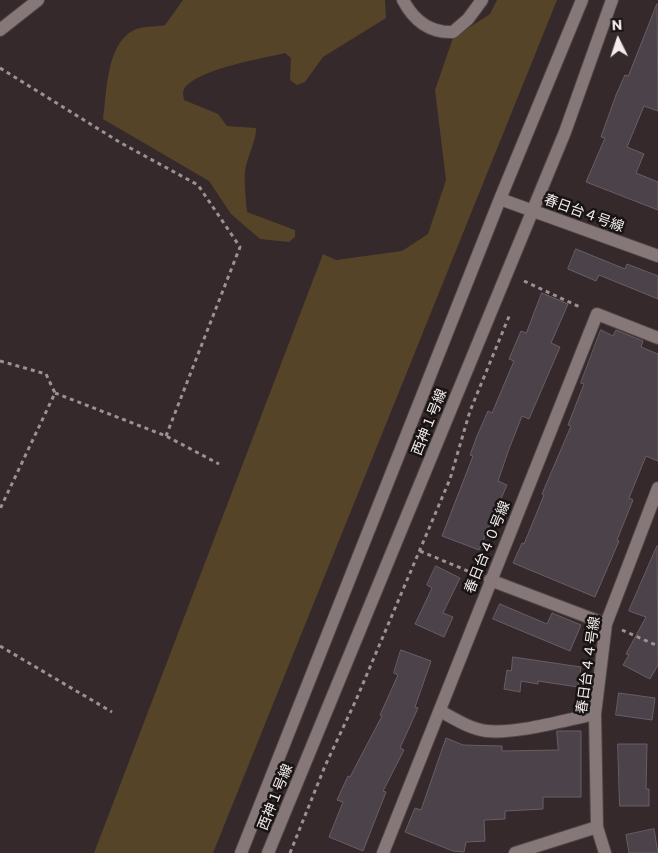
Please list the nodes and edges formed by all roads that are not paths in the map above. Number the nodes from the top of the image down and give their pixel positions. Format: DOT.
graph roads {
  1 [pos="38,0"];
  2 [pos="403,0"];
  3 [pos="482,0"];
  4 [pos="582,0"];
  5 [pos="612,0"];
  6 [pos="0,30"];
  7 [pos="500,199"];
  8 [pos="533,210"];
  9 [pos="658,256"];
  10 [pos="658,338"];
  11 [pos="658,488"];
  12 [pos="490,580"];
  13 [pos="606,624"];
  14 [pos="440,712"];
  15 [pos="595,714"];
  16 [pos="597,827"];
  17 [pos="241,853"];
  18 [pos="268,853"];
  19 [pos="385,853"];
  20 [pos="515,853"];
  21 [pos="605,853"];
  1 -- 6 [label="street"];
  2 -- 3 [label="street"];
  4 -- 7 [label="street, 西神１号線"];
  5 -- 8 [label="street, 西神１号線"];
  7 -- 8 [label="street, 春日台４号線"];
  7 -- 17 [label="street, 西神１号線"];
  8 -- 9 [label="street, 春日台４号線"];
  8 -- 18 [label="street, 西神１号線"];
  10 -- 12 [label="street, 春日台４０号線"];
  11 -- 13 [label="street, 春日台４４号線"];
  12 -- 13 [label="street"];
  12 -- 14 [label="street, 春日台４０号線"];
  13 -- 15 [label="street, 春日台４４号線"];
  14 -- 15 [label="street"];
  14 -- 19 [label="street, 春日台４０号線"];
  15 -- 16 [label="street, 春日台４４号線"];
  16 -- 20 [label="street"];
  16 -- 21 [label="street, 春日台４４号線"];
}
